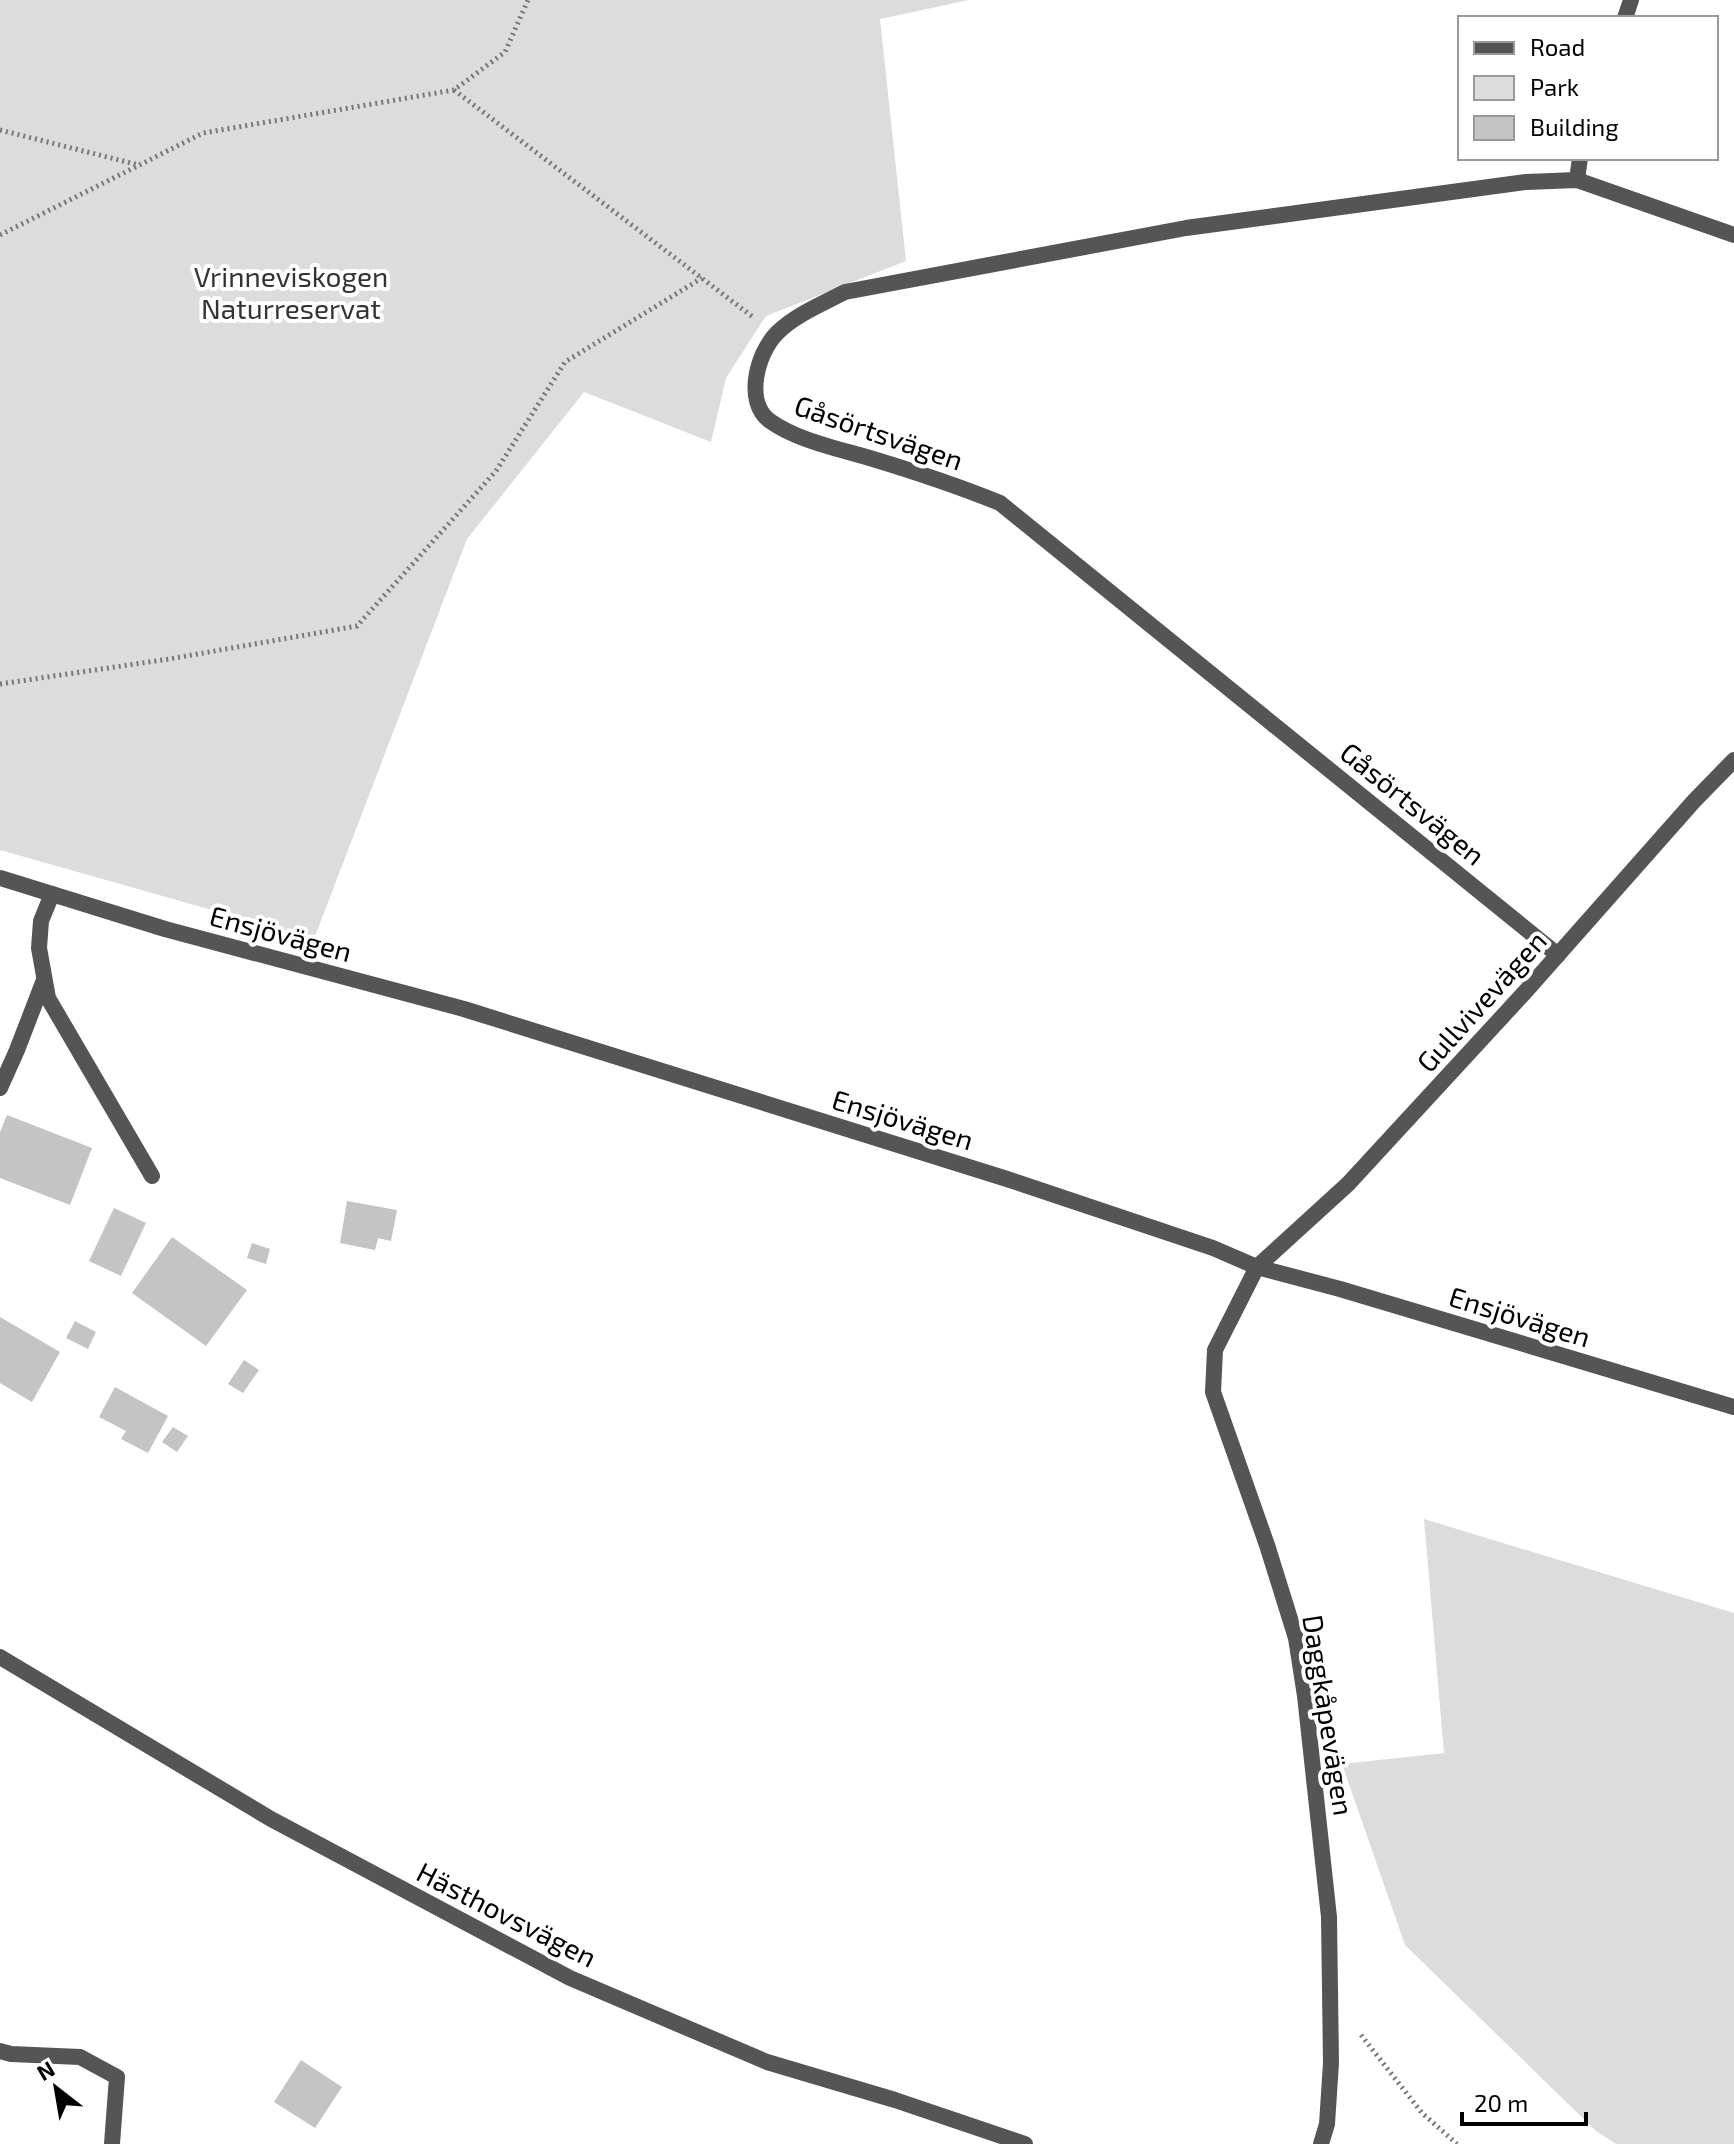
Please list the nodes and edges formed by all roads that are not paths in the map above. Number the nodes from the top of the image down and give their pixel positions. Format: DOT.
graph roads {
  1 [pos="1580,160"];
  2 [pos="1577,180"];
  3 [pos="1734,235"];
  4 [pos="1734,760"];
  5 [pos="0,878"];
  6 [pos="52,894"];
  7 [pos="1558,955"];
  8 [pos="44,980"];
  9 [pos="0,1088"];
  10 [pos="152,1176"];
  11 [pos="1257,1267"];
  12 [pos="1734,1407"];
  13 [pos="0,1657"];
  14 [pos="0,2051"];
  15 [pos="112,2144"];
  16 [pos="1025,2144"];
  17 [pos="1321,2144"];
  1 -- 2 [label="street"];
  2 -- 3 [label="street, Gåsörtsvägen"];
  2 -- 7 [label="street, Gåsörtsvägen"];
  4 -- 7 [label="street, Gullvivevägen"];
  5 -- 6 [label="street, Ensjövägen"];
  6 -- 8 [label="street"];
  6 -- 11 [label="street, Ensjövägen"];
  7 -- 11 [label="street, Gullvivevägen"];
  8 -- 9 [label="street"];
  8 -- 10 [label="street"];
  11 -- 12 [label="street, Ensjövägen"];
  11 -- 17 [label="street, Daggkåpevägen"];
  13 -- 16 [label="street, Hästhovsvägen"];
  14 -- 15 [label="street"];
}
